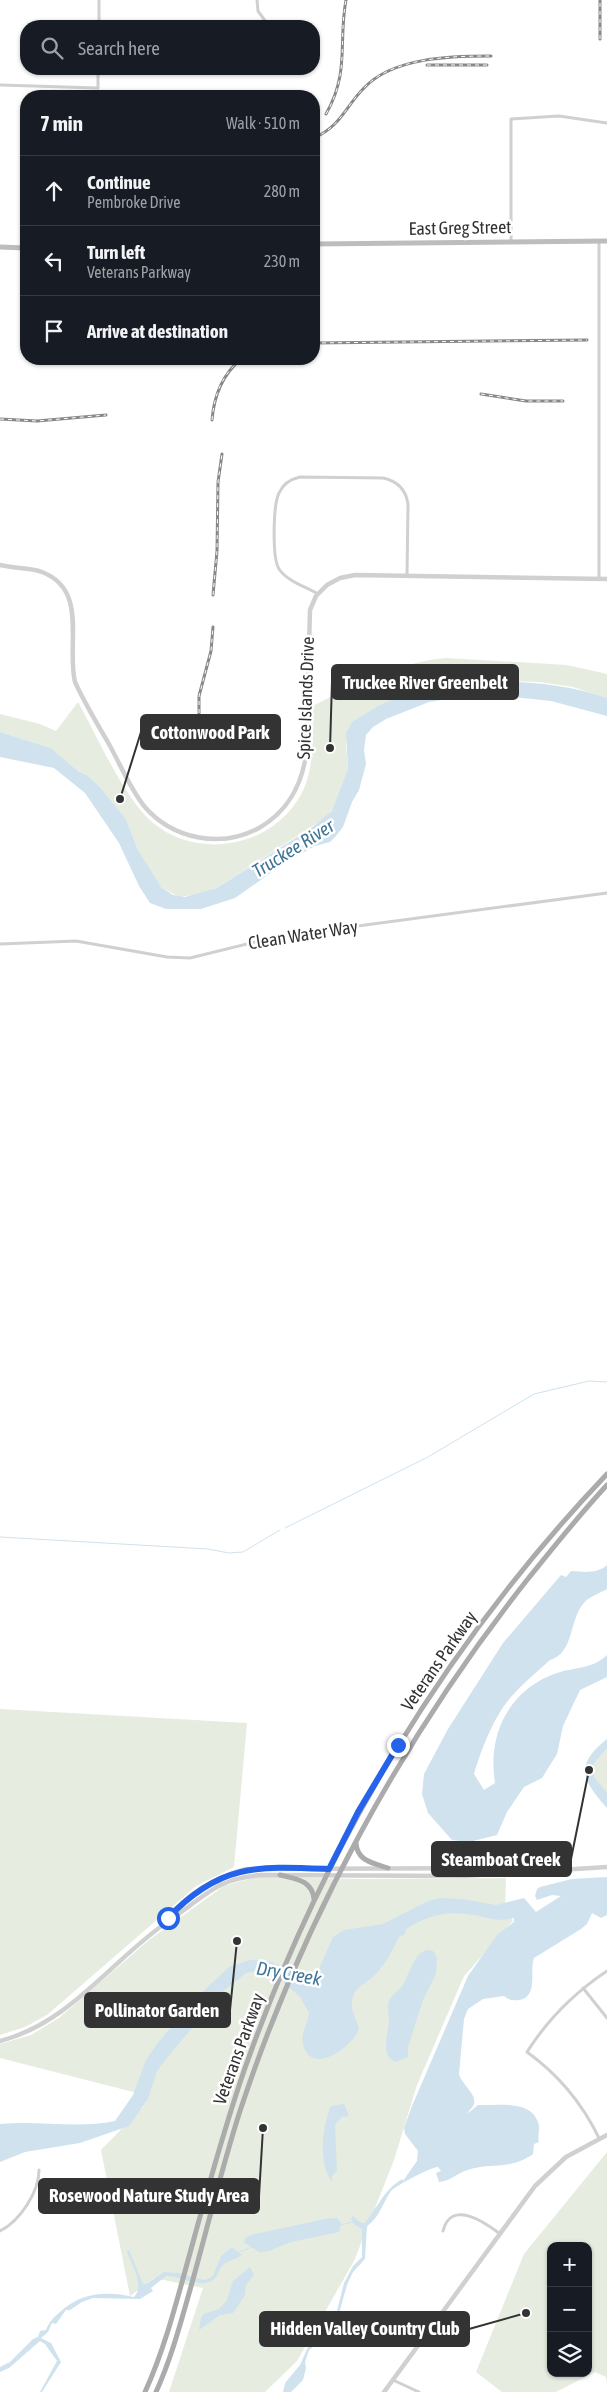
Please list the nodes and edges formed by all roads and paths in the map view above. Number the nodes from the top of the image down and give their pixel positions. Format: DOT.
graph roads {
  1 [pos="99,0"];
  2 [pos="257,0"];
  3 [pos="99,20"];
  4 [pos="265,20"];
  5 [pos="98,75"];
  6 [pos="0,85"];
  7 [pos="607,122"];
  8 [pos="599,241"];
  9 [pos="607,241"];
  10 [pos="512,242"];
  11 [pos="320,244"];
  12 [pos="0,247"];
  13 [pos="20,248"];
  14 [pos="0,565"];
  15 [pos="407,576"];
  16 [pos="599,579"];
  17 [pos="607,579"];
  18 [pos="318,594"];
  19 [pos="607,893"];
  20 [pos="0,944"];
  21 [pos="607,1474"];
  22 [pos="607,1485"];
  23 [pos="356,1842"];
  24 [pos="607,1867"];
  25 [pos="344,1868"];
  26 [pos="388,1868"];
  27 [pos="329,1869"];
  28 [pos="544,1870"];
  29 [pos="280,1875"];
  30 [pos="326,1875"];
  31 [pos="340,1876"];
  32 [pos="314,1900"];
  33 [pos="165,1923"];
  34 [pos="607,1971"];
  35 [pos="583,1988"];
  36 [pos="607,2018"];
  37 [pos="0,2041"];
  38 [pos="607,2135"];
  39 [pos="600,2138"];
  40 [pos="39,2170"];
  41 [pos="1,2229"];
  42 [pos="442,2231"];
  43 [pos="499,2233"];
  44 [pos="393,2380"];
  45 [pos="145,2392"];
  46 [pos="156,2392"];
  47 [pos="384,2392"];
  48 [pos="419,2392"];
  1 -- 3 [label="street"];
  2 -- 4 [label="street"];
  5 -- 6 [label="street"];
  7 -- 10 [label="street"];
  8 -- 9 [label="main road, East Greg Street"];
  8 -- 10 [label="main road, East Greg Street"];
  8 -- 16 [label="street"];
  10 -- 11 [label="main road, East Greg Street"];
  12 -- 13 [label="main road"];
  14 -- 18 [label="street, Spice Islands Drive"];
  15 -- 16 [label="street"];
  15 -- 18 [label="street"];
  15 -- 18 [label="street"];
  16 -- 17 [label="street"];
  19 -- 20 [label="street, Clean Water Way"];
  21 -- 27 [label="main road, Veterans Parkway"];
  22 -- 23 [label="main road, Veterans Parkway"];
  23 -- 25 [label="main road, Veterans Parkway"];
  23 -- 26 [label="main road"];
  24 -- 28 [label="street"];
  25 -- 26 [label="street"];
  25 -- 27 [label="street"];
  25 -- 31 [label="main road, Veterans Parkway"];
  26 -- 28 [label="street"];
  27 -- 30 [label="main road, Veterans Parkway"];
  27 -- 33 [label="street"];
  28 -- 31 [label="street"];
  29 -- 30 [label="street"];
  29 -- 32 [label="main road"];
  29 -- 33 [label="street"];
  30 -- 31 [label="street"];
  30 -- 32 [label="main road, Veterans Parkway"];
  31 -- 46 [label="main road, Veterans Parkway"];
  32 -- 45 [label="main road, Veterans Parkway"];
  33 -- 37 [label="street"];
  34 -- 35 [label="street"];
  35 -- 36 [label="street"];
  35 -- 39 [label="street"];
  38 -- 39 [label="street"];
  39 -- 43 [label="street"];
  40 -- 41 [label="street"];
  42 -- 43 [label="street"];
  43 -- 44 [label="street"];
  44 -- 47 [label="street"];
  44 -- 48 [label="street"];
}
